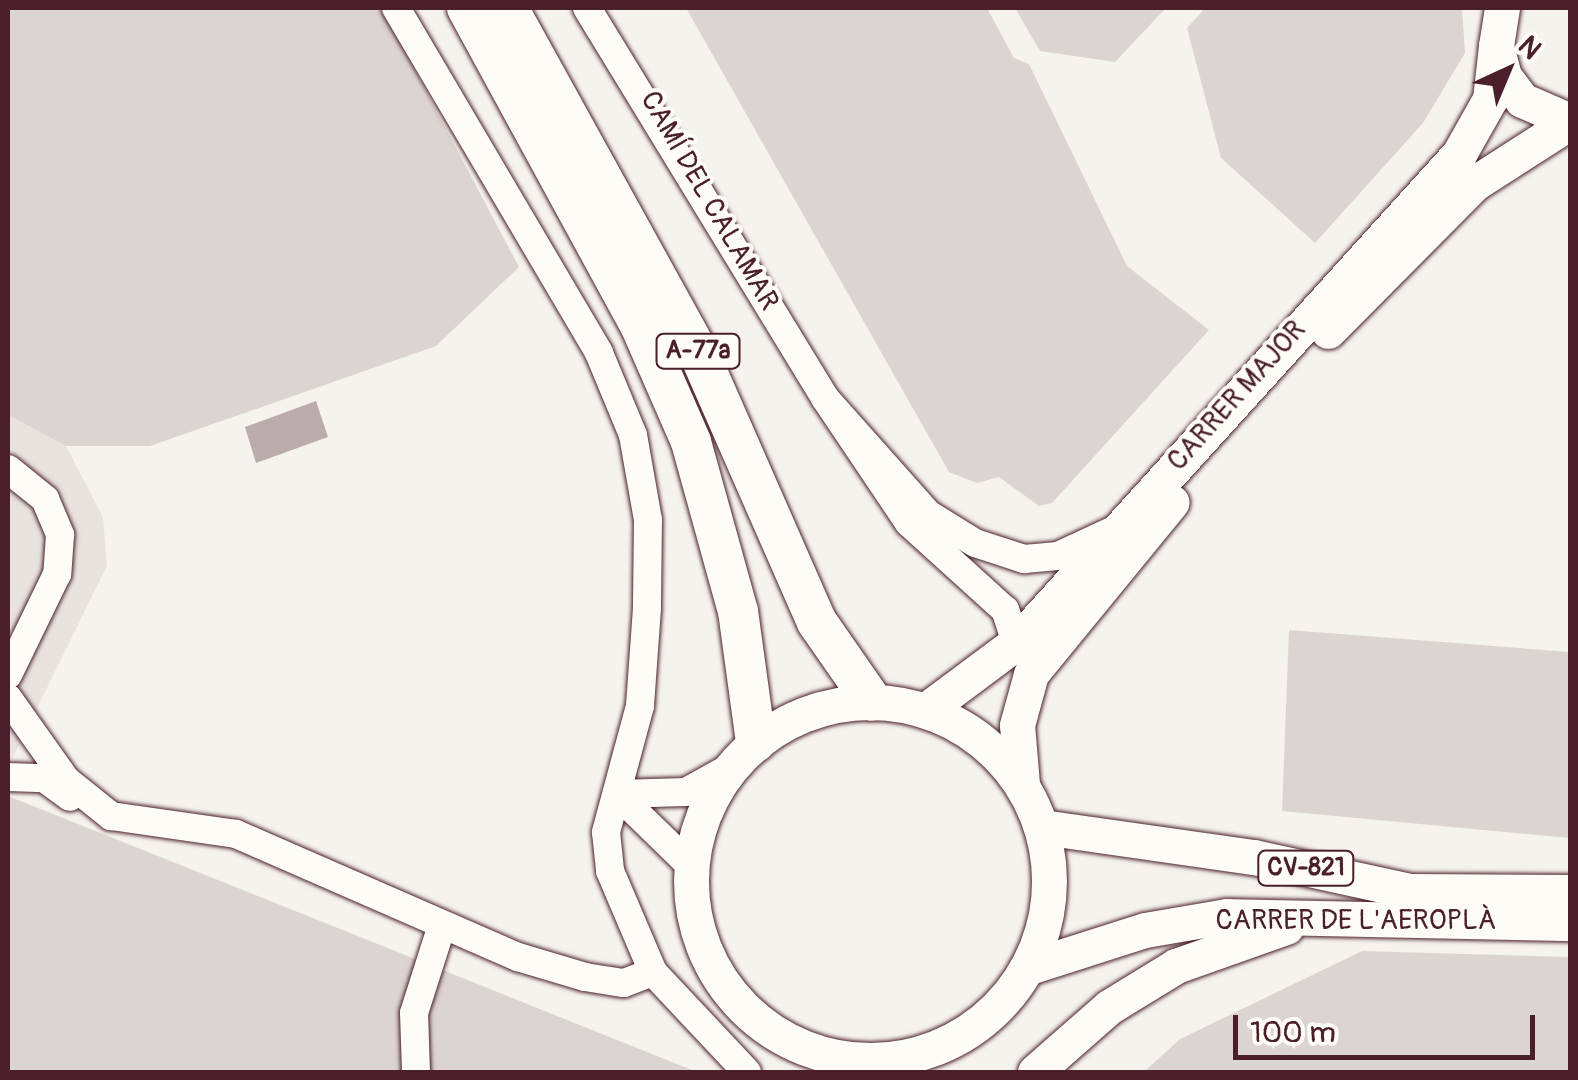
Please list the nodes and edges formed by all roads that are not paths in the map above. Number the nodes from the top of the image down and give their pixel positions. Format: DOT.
graph roads {
  1 [pos="396,8"];
  2 [pos="467,8"];
  3 [pos="508,8"];
  4 [pos="587,8"];
  5 [pos="1498,19"];
  6 [pos="1570,121"];
  7 [pos="825,398"];
  8 [pos="8,469"];
  9 [pos="1118,528"];
  10 [pos="1016,643"];
  11 [pos="8,674"];
  12 [pos="8,698"];
  13 [pos="872,701"];
  14 [pos="926,710"];
  15 [pos="744,754"];
  16 [pos="8,776"];
  17 [pos="1022,784"];
  18 [pos="617,794"];
  19 [pos="111,816"];
  20 [pos="1042,827"];
  21 [pos="691,866"];
  22 [pos="1570,892"];
  23 [pos="1389,920"];
  24 [pos="1570,924"];
  25 [pos="442,925"];
  26 [pos="1029,967"];
  27 [pos="653,972"];
  28 [pos="808,1060"];
  29 [pos="933,1061"];
  30 [pos="416,1072"];
  31 [pos="747,1072"];
  32 [pos="1035,1072"];
  1 -- 18 [label="street"];
  2 -- 15 [label="highway, A-77a"];
  3 -- 13 [label="highway, A-77a"];
  4 -- 7 [label="street, CAMÍ DEL CALAMAR"];
  5 -- 6 [label="main road"];
  5 -- 9 [label="main road, CARRER MAJOR"];
  6 -- 17 [label="main road, CARRER MAJOR"];
  7 -- 9 [label="street"];
  7 -- 10 [label="street"];
  8 -- 11 [label="street"];
  9 -- 10 [label="main road, CARRER MAJOR"];
  10 -- 14 [label="main road, CARRER MAJOR"];
  12 -- 19 [label="street"];
  13 -- 14 [label="main road"];
  13 -- 15 [label="main road"];
  14 -- 17 [label="main road"];
  15 -- 18 [label="street"];
  15 -- 21 [label="main road"];
  16 -- 19 [label="street"];
  17 -- 20 [label="main road"];
  18 -- 21 [label="street"];
  18 -- 27 [label="street"];
  19 -- 25 [label="street"];
  20 -- 22 [label="main road, CARRER DE L'AEROPLÀ / CV-821"];
  20 -- 26 [label="main road"];
  21 -- 28 [label="main road"];
  23 -- 24 [label="main road, CARRER DE L'AEROPLÀ / CV-821"];
  23 -- 26 [label="main road, CARRER DE L'AEROPLÀ / CV-821"];
  23 -- 32 [label="main road"];
  25 -- 27 [label="street"];
  25 -- 30 [label="street"];
  26 -- 29 [label="main road"];
  27 -- 31 [label="street"];
  28 -- 29 [label="main road"];
}
